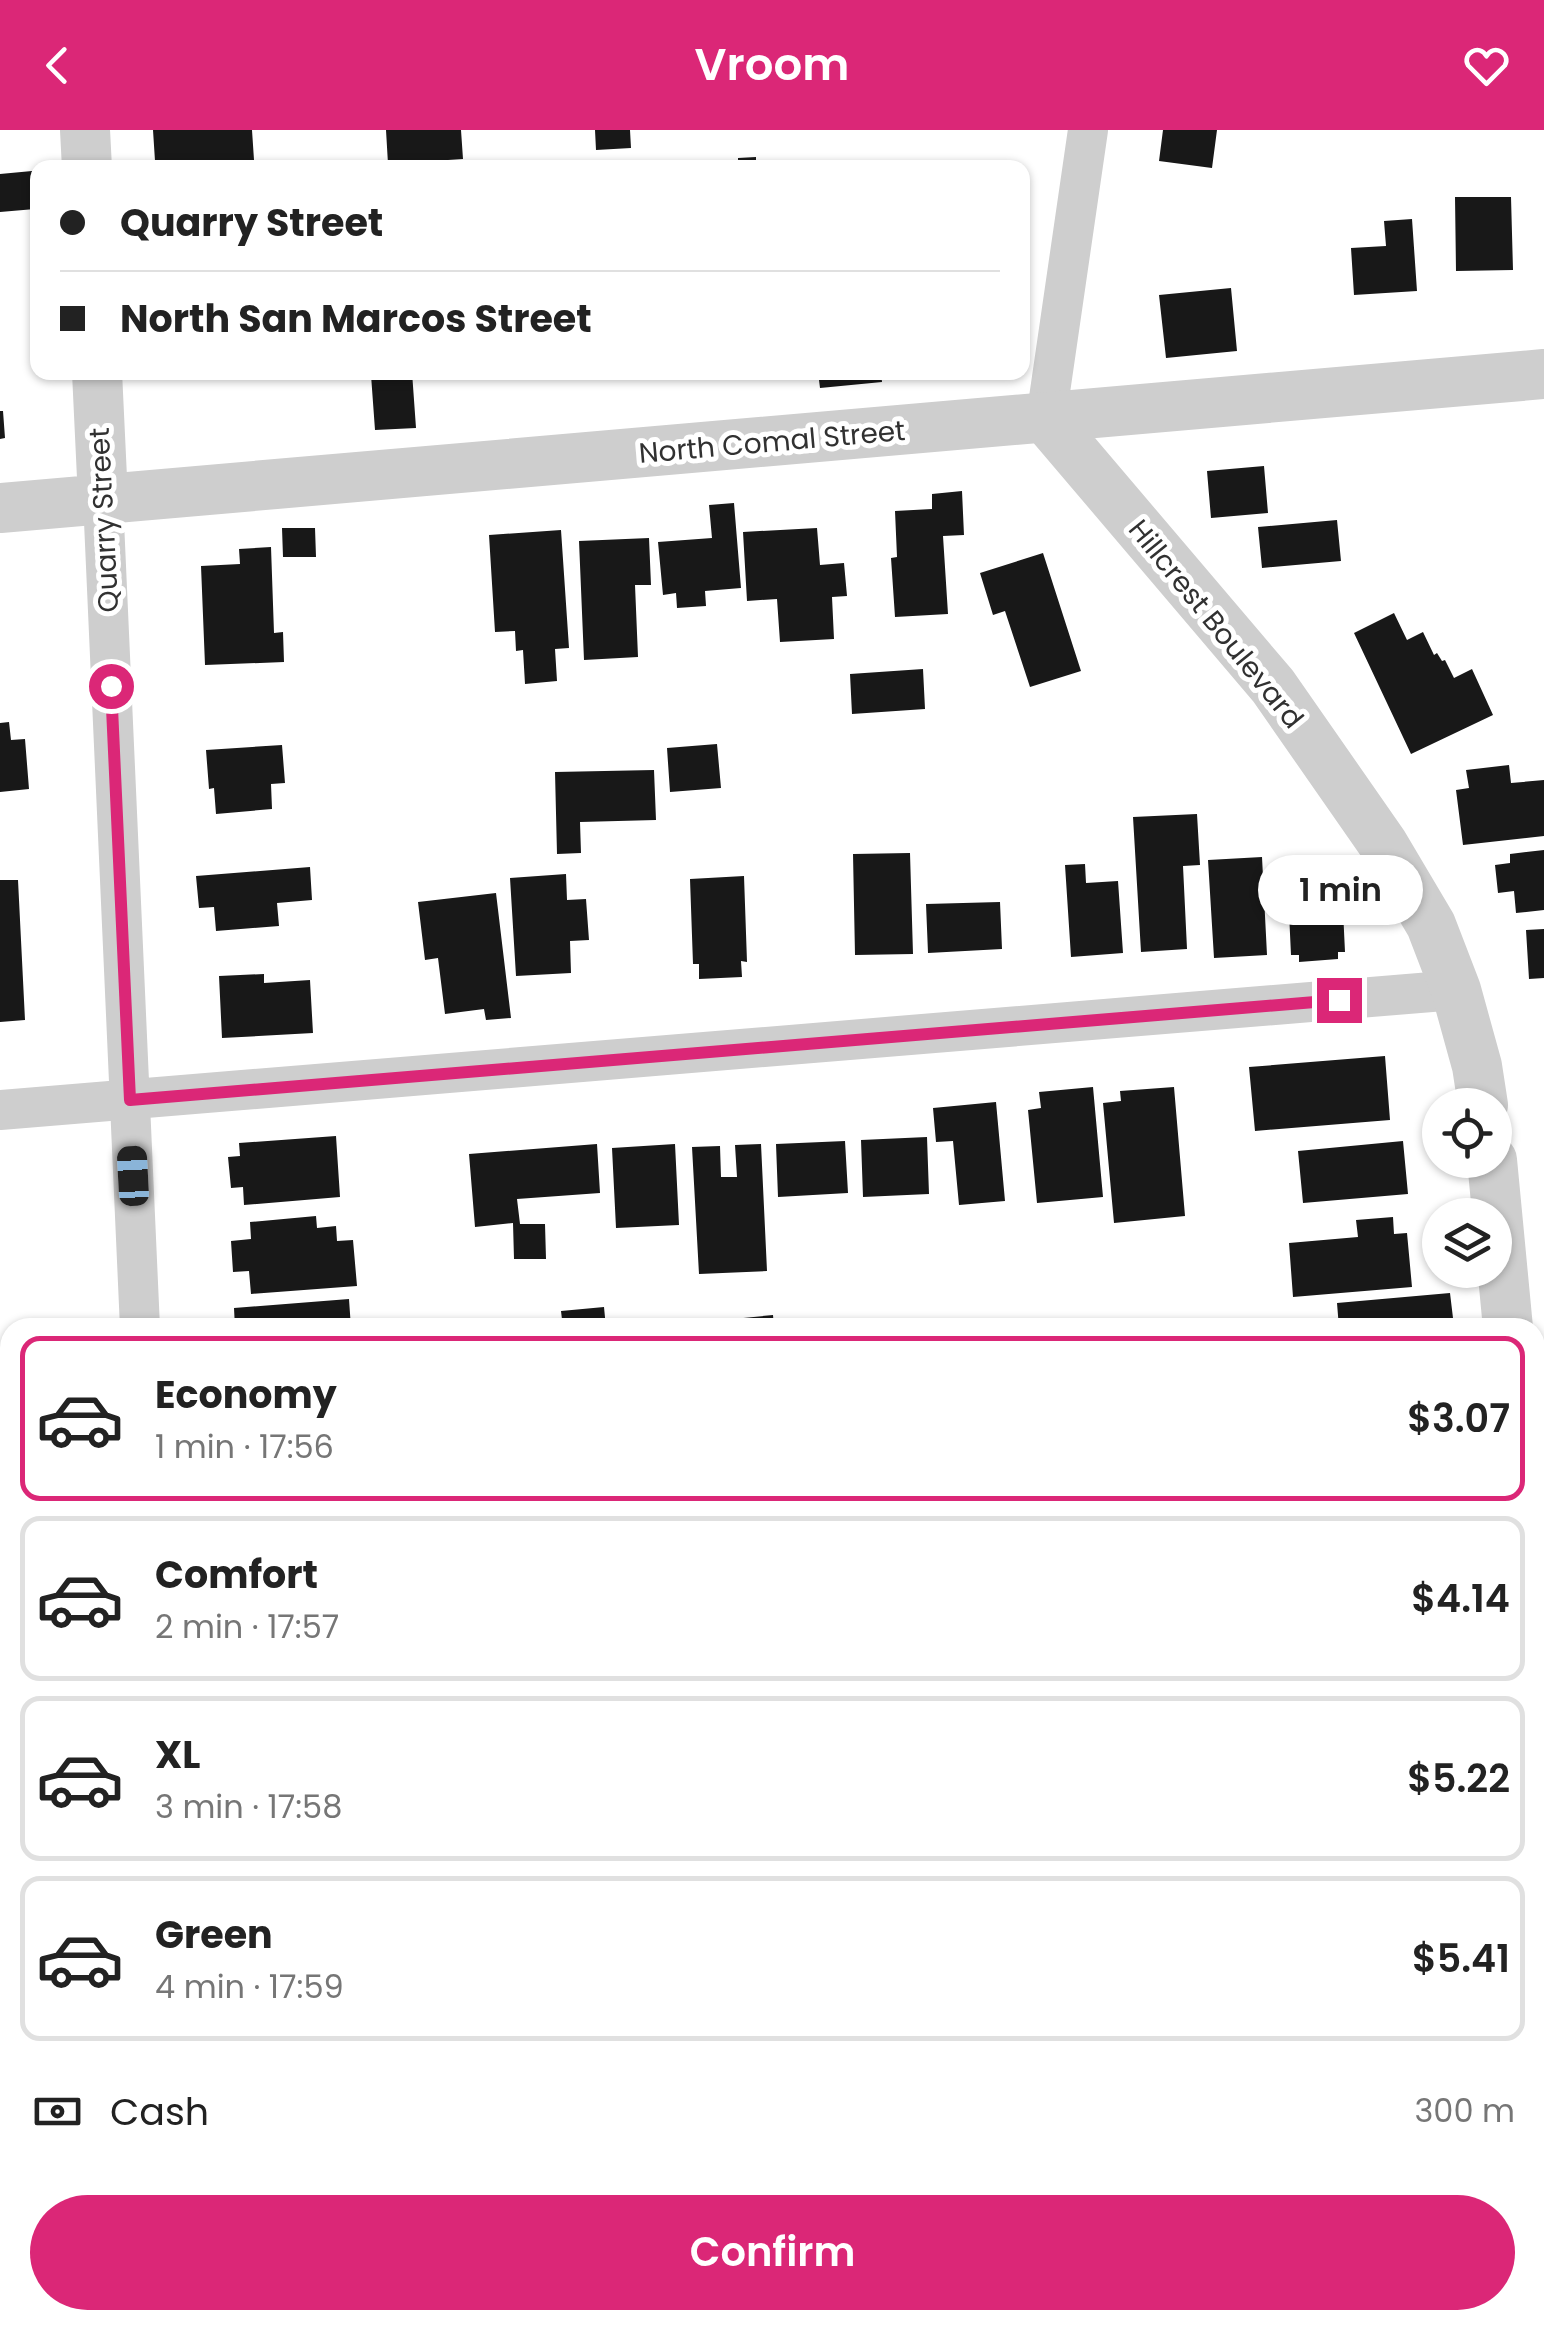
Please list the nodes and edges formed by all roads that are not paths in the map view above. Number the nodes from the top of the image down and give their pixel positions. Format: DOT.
graph roads {
  1 [pos="85,130"];
  2 [pos="1088,130"];
  3 [pos="87,160"];
  4 [pos="1544,374"];
  5 [pos="97,380"];
  6 [pos="1046,419"];
  7 [pos="103,499"];
  8 [pos="0,508"];
  9 [pos="1456,990"];
  10 [pos="1480,1088"];
  11 [pos="130,1100"];
  12 [pos="0,1110"];
  13 [pos="1494,1178"];
  14 [pos="140,1318"];
  15 [pos="1507,1318"];
  1 -- 3 [label="street"];
  2 -- 6 [label="street"];
  4 -- 6 [label="street, North Comal Street"];
  5 -- 7 [label="street, Quarry Street"];
  6 -- 7 [label="street, North Comal Street"];
  6 -- 9 [label="street, Hillcrest Boulevard"];
  7 -- 8 [label="street, North Comal Street"];
  7 -- 11 [label="street, Quarry Street"];
  9 -- 10 [label="street, Hillcrest Boulevard"];
  9 -- 11 [label="street"];
  11 -- 12 [label="street"];
  11 -- 14 [label="street, Quarry Street"];
  13 -- 15 [label="street"];
}
